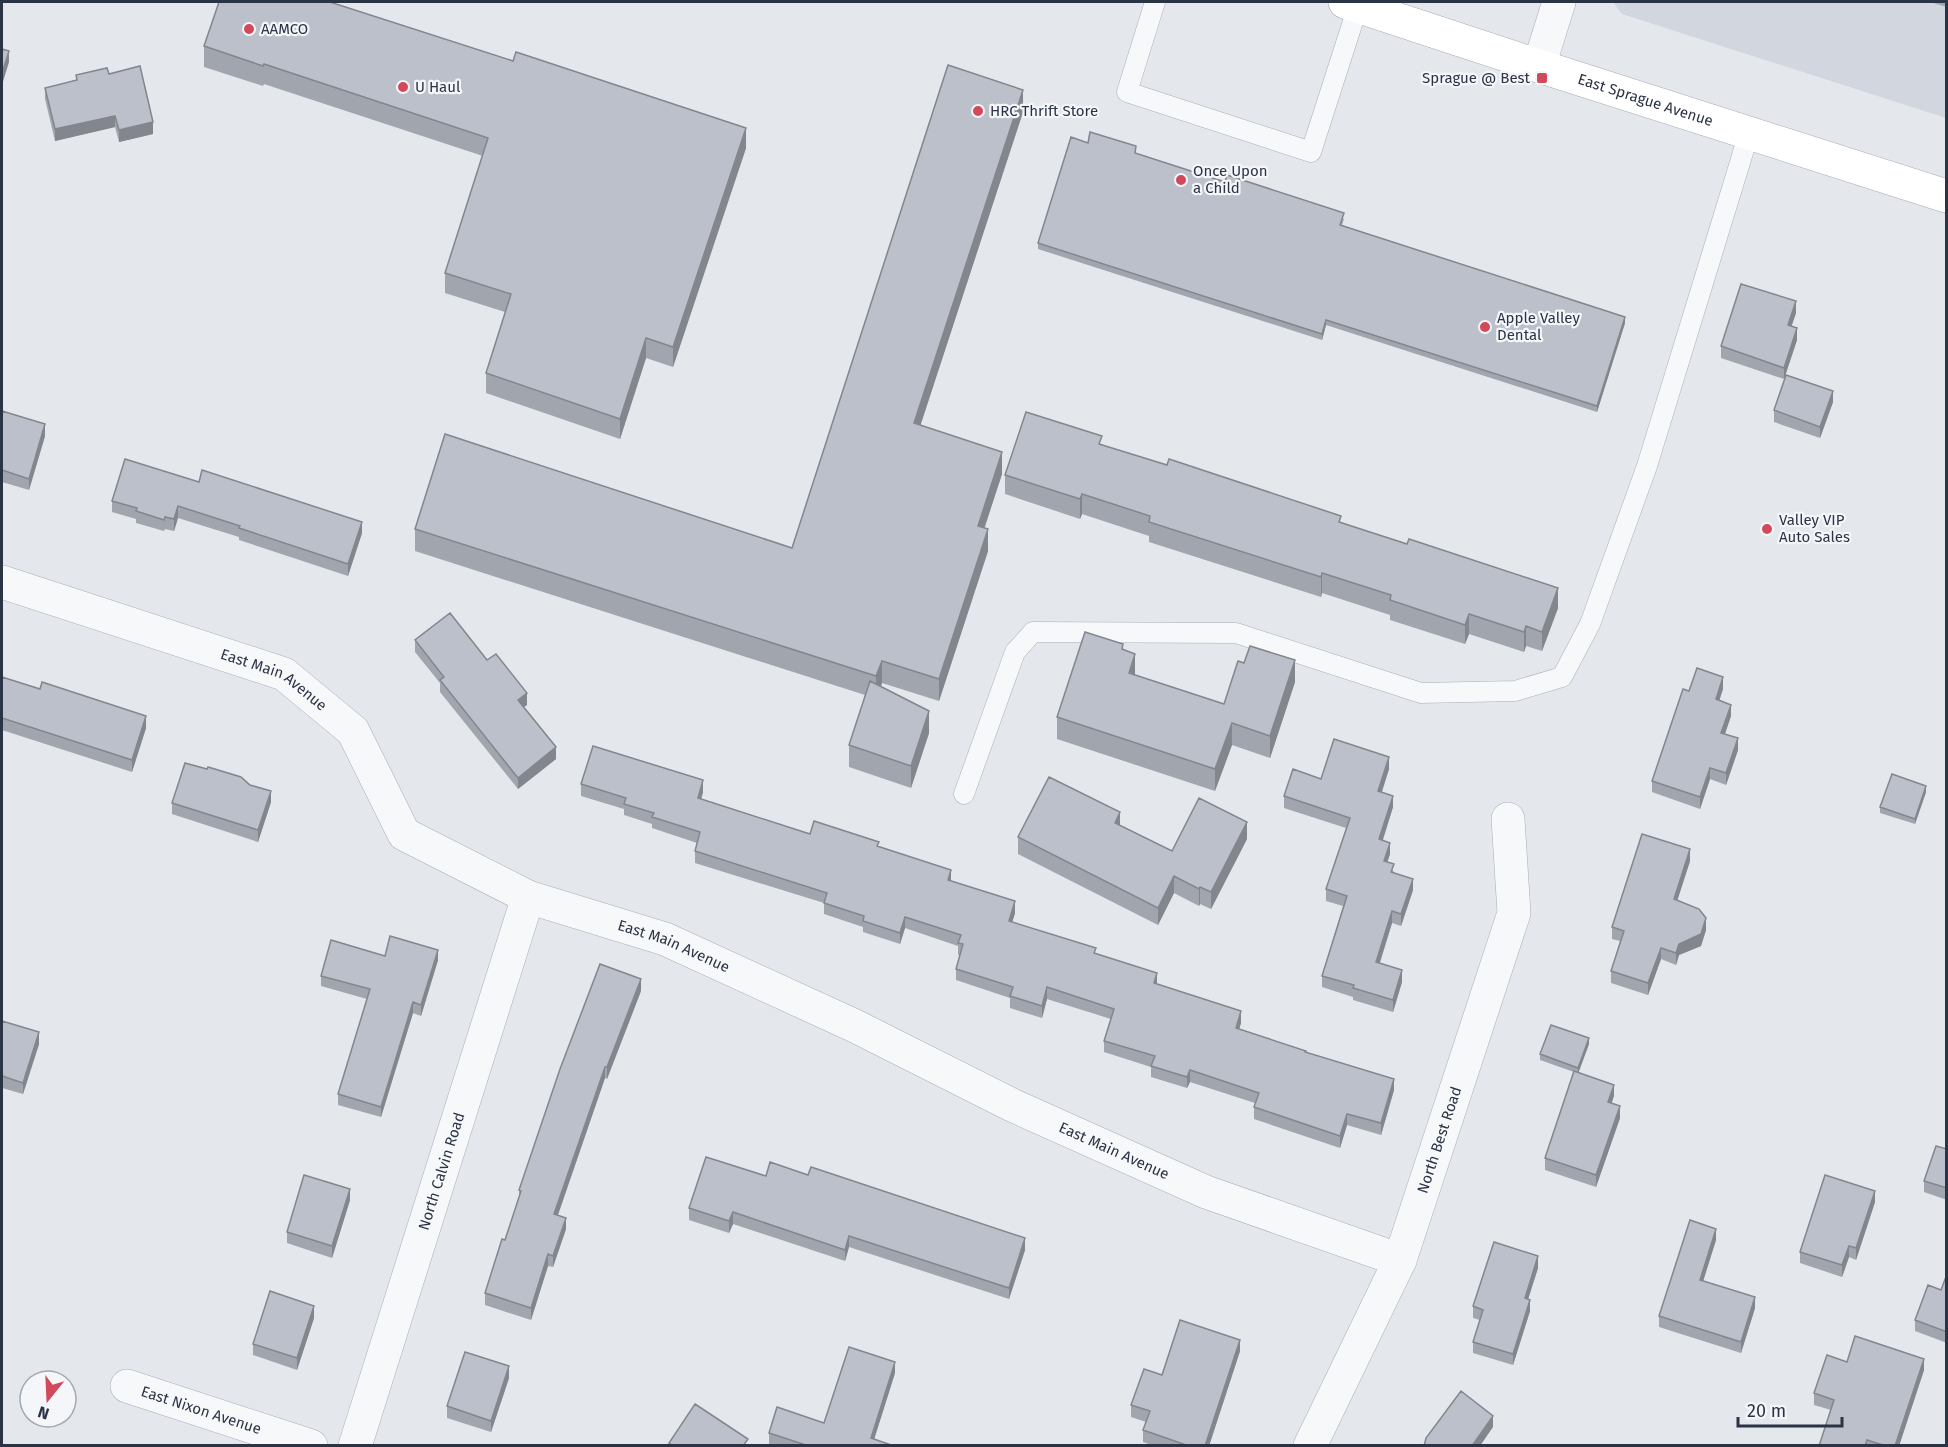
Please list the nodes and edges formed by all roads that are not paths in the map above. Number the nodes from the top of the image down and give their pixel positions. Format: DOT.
graph roads {
  1 [pos="1155,2"];
  2 [pos="1559,2"];
  3 [pos="1351,4"];
  4 [pos="1539,66"];
  5 [pos="1749,133"];
  6 [pos="1947,196"];
  7 [pos="2,582"];
  8 [pos="964,795"];
  9 [pos="1508,819"];
  10 [pos="528,897"];
  11 [pos="1400,1260"];
  12 [pos="127,1386"];
  13 [pos="311,1446"];
  14 [pos="355,1446"];
  15 [pos="1310,1446"];
  1 -- 3 [label="lane"];
  2 -- 4 [label="street"];
  3 -- 4 [label="main road, East Sprague Avenue"];
  4 -- 5 [label="main road, East Sprague Avenue"];
  5 -- 6 [label="main road, East Sprague Avenue"];
  5 -- 8 [label="lane"];
  7 -- 10 [label="street, East Main Avenue"];
  9 -- 11 [label="street, North Best Road"];
  10 -- 11 [label="street, East Main Avenue"];
  10 -- 14 [label="street, North Calvin Road"];
  11 -- 15 [label="street, North Best Road"];
  12 -- 13 [label="street, East Nixon Avenue"];
}
